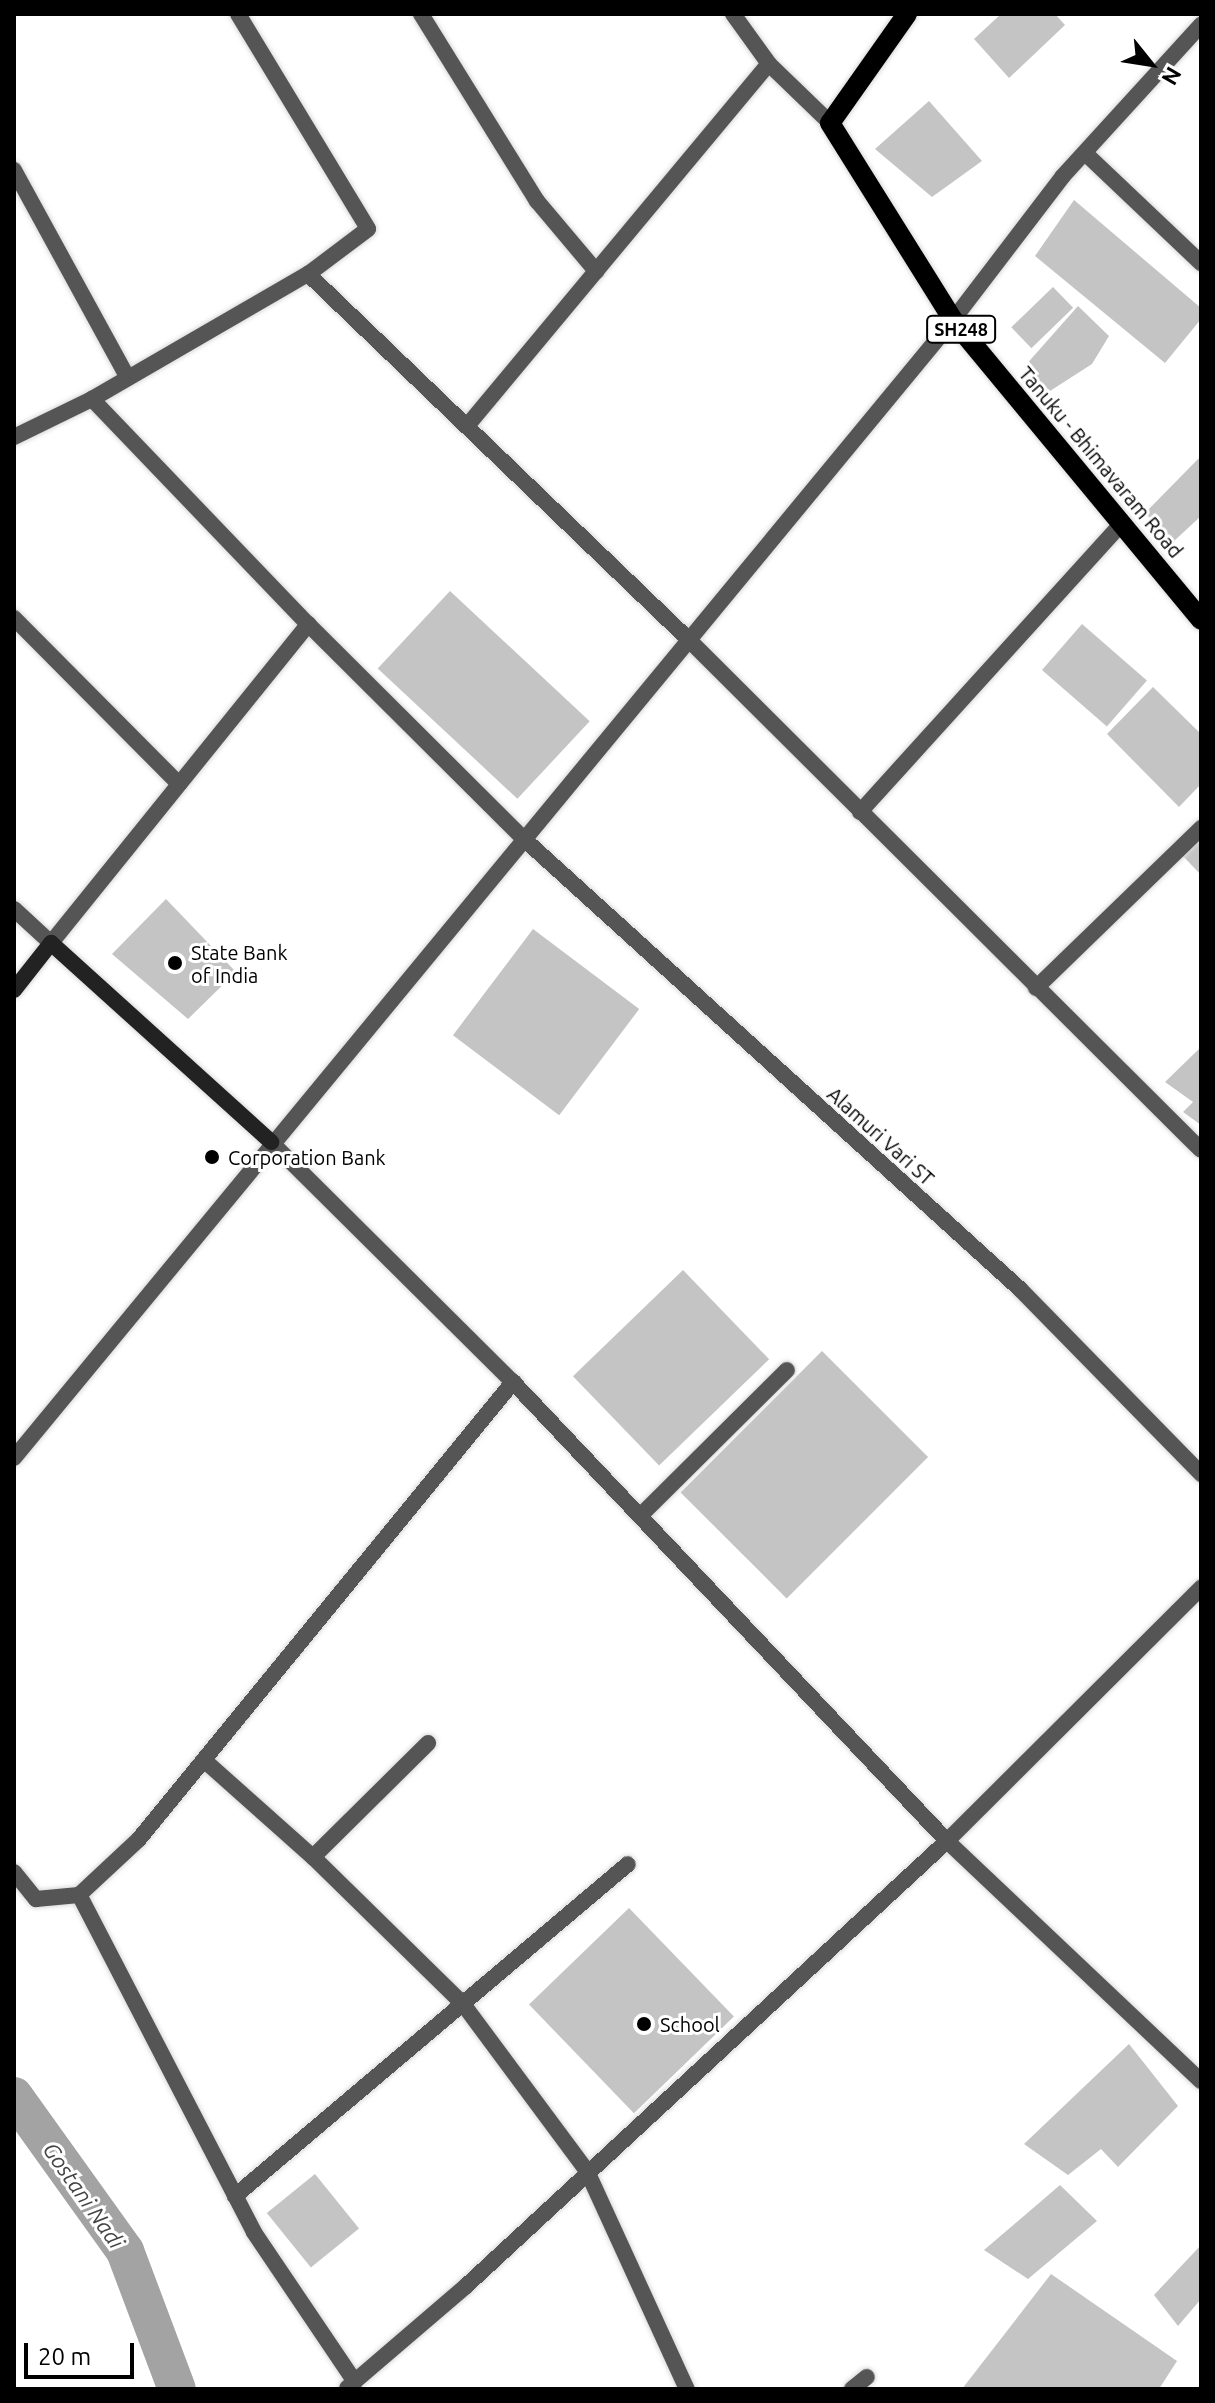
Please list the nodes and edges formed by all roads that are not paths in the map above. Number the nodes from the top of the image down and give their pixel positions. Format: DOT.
graph roads {
  1 [pos="238,14"];
  2 [pos="421,14"];
  3 [pos="733,14"];
  4 [pos="896,18"];
  5 [pos="1201,25"];
  6 [pos="769,64"];
  7 [pos="830,123"];
  8 [pos="1085,153"];
  9 [pos="14,170"];
  10 [pos="1201,263"];
  11 [pos="596,271"];
  12 [pos="308,274"];
  13 [pos="953,320"];
  14 [pos="128,378"];
  15 [pos="92,399"];
  16 [pos="467,426"];
  17 [pos="14,437"];
  18 [pos="1121,524"];
  19 [pos="14,618"];
  20 [pos="1201,620"];
  21 [pos="308,624"];
  22 [pos="687,638"];
  23 [pos="179,784"];
  24 [pos="860,812"];
  25 [pos="1201,828"];
  26 [pos="524,839"];
  27 [pos="14,909"];
  28 [pos="51,943"];
  29 [pos="1036,988"];
  30 [pos="14,990"];
  31 [pos="271,1142"];
  32 [pos="1201,1150"];
  33 [pos="787,1370"];
  34 [pos="513,1382"];
  35 [pos="14,1458"];
  36 [pos="1201,1474"];
  37 [pos="640,1516"];
  38 [pos="1201,1588"];
  39 [pos="428,1743"];
  40 [pos="204,1760"];
  41 [pos="947,1841"];
  42 [pos="313,1857"];
  43 [pos="628,1864"];
  44 [pos="14,1872"];
  45 [pos="79,1895"];
  46 [pos="463,2004"];
  47 [pos="1201,2081"];
  48 [pos="587,2171"];
  49 [pos="235,2196"];
  50 [pos="867,2377"];
  51 [pos="350,2385"];
  52 [pos="687,2389"];
  53 [pos="852,2389"];
  1 -- 12 [label="street"];
  2 -- 11 [label="street"];
  3 -- 6 [label="street"];
  4 -- 7 [label="main road"];
  5 -- 8 [label="street"];
  6 -- 7 [label="street"];
  6 -- 11 [label="street"];
  7 -- 13 [label="main road, Tanuku - Bhimavaram Road / SH248"];
  8 -- 10 [label="street"];
  8 -- 13 [label="street"];
  9 -- 14 [label="street"];
  11 -- 16 [label="street"];
  12 -- 14 [label="street"];
  12 -- 16 [label="street"];
  13 -- 18 [label="main road, Tanuku - Bhimavaram Road / SH248"];
  13 -- 22 [label="street"];
  14 -- 15 [label="street"];
  15 -- 17 [label="street"];
  15 -- 21 [label="street, Alamuri Vari ST"];
  16 -- 22 [label="street"];
  18 -- 20 [label="main road, Tanuku - Bhimavaram Road / SH248"];
  18 -- 24 [label="street"];
  19 -- 23 [label="street"];
  21 -- 23 [label="street"];
  21 -- 26 [label="street, Alamuri Vari ST"];
  22 -- 24 [label="street"];
  22 -- 26 [label="street"];
  23 -- 28 [label="street"];
  24 -- 29 [label="street"];
  25 -- 29 [label="street"];
  26 -- 31 [label="street"];
  26 -- 36 [label="street, Alamuri Vari ST"];
  27 -- 28 [label="street"];
  28 -- 30 [label="street"];
  28 -- 31 [label="street"];
  29 -- 32 [label="street"];
  31 -- 34 [label="street"];
  31 -- 35 [label="street"];
  33 -- 37 [label="street"];
  34 -- 37 [label="street"];
  34 -- 40 [label="street"];
  37 -- 41 [label="street"];
  38 -- 41 [label="street"];
  39 -- 42 [label="street"];
  40 -- 42 [label="street"];
  40 -- 45 [label="street"];
  41 -- 47 [label="street"];
  41 -- 48 [label="street"];
  42 -- 46 [label="street"];
  43 -- 46 [label="street"];
  44 -- 45 [label="street"];
  45 -- 49 [label="street"];
  46 -- 48 [label="street"];
  46 -- 49 [label="street"];
  48 -- 51 [label="street"];
  48 -- 52 [label="street"];
  49 -- 51 [label="street"];
  50 -- 53 [label="street"];
}
